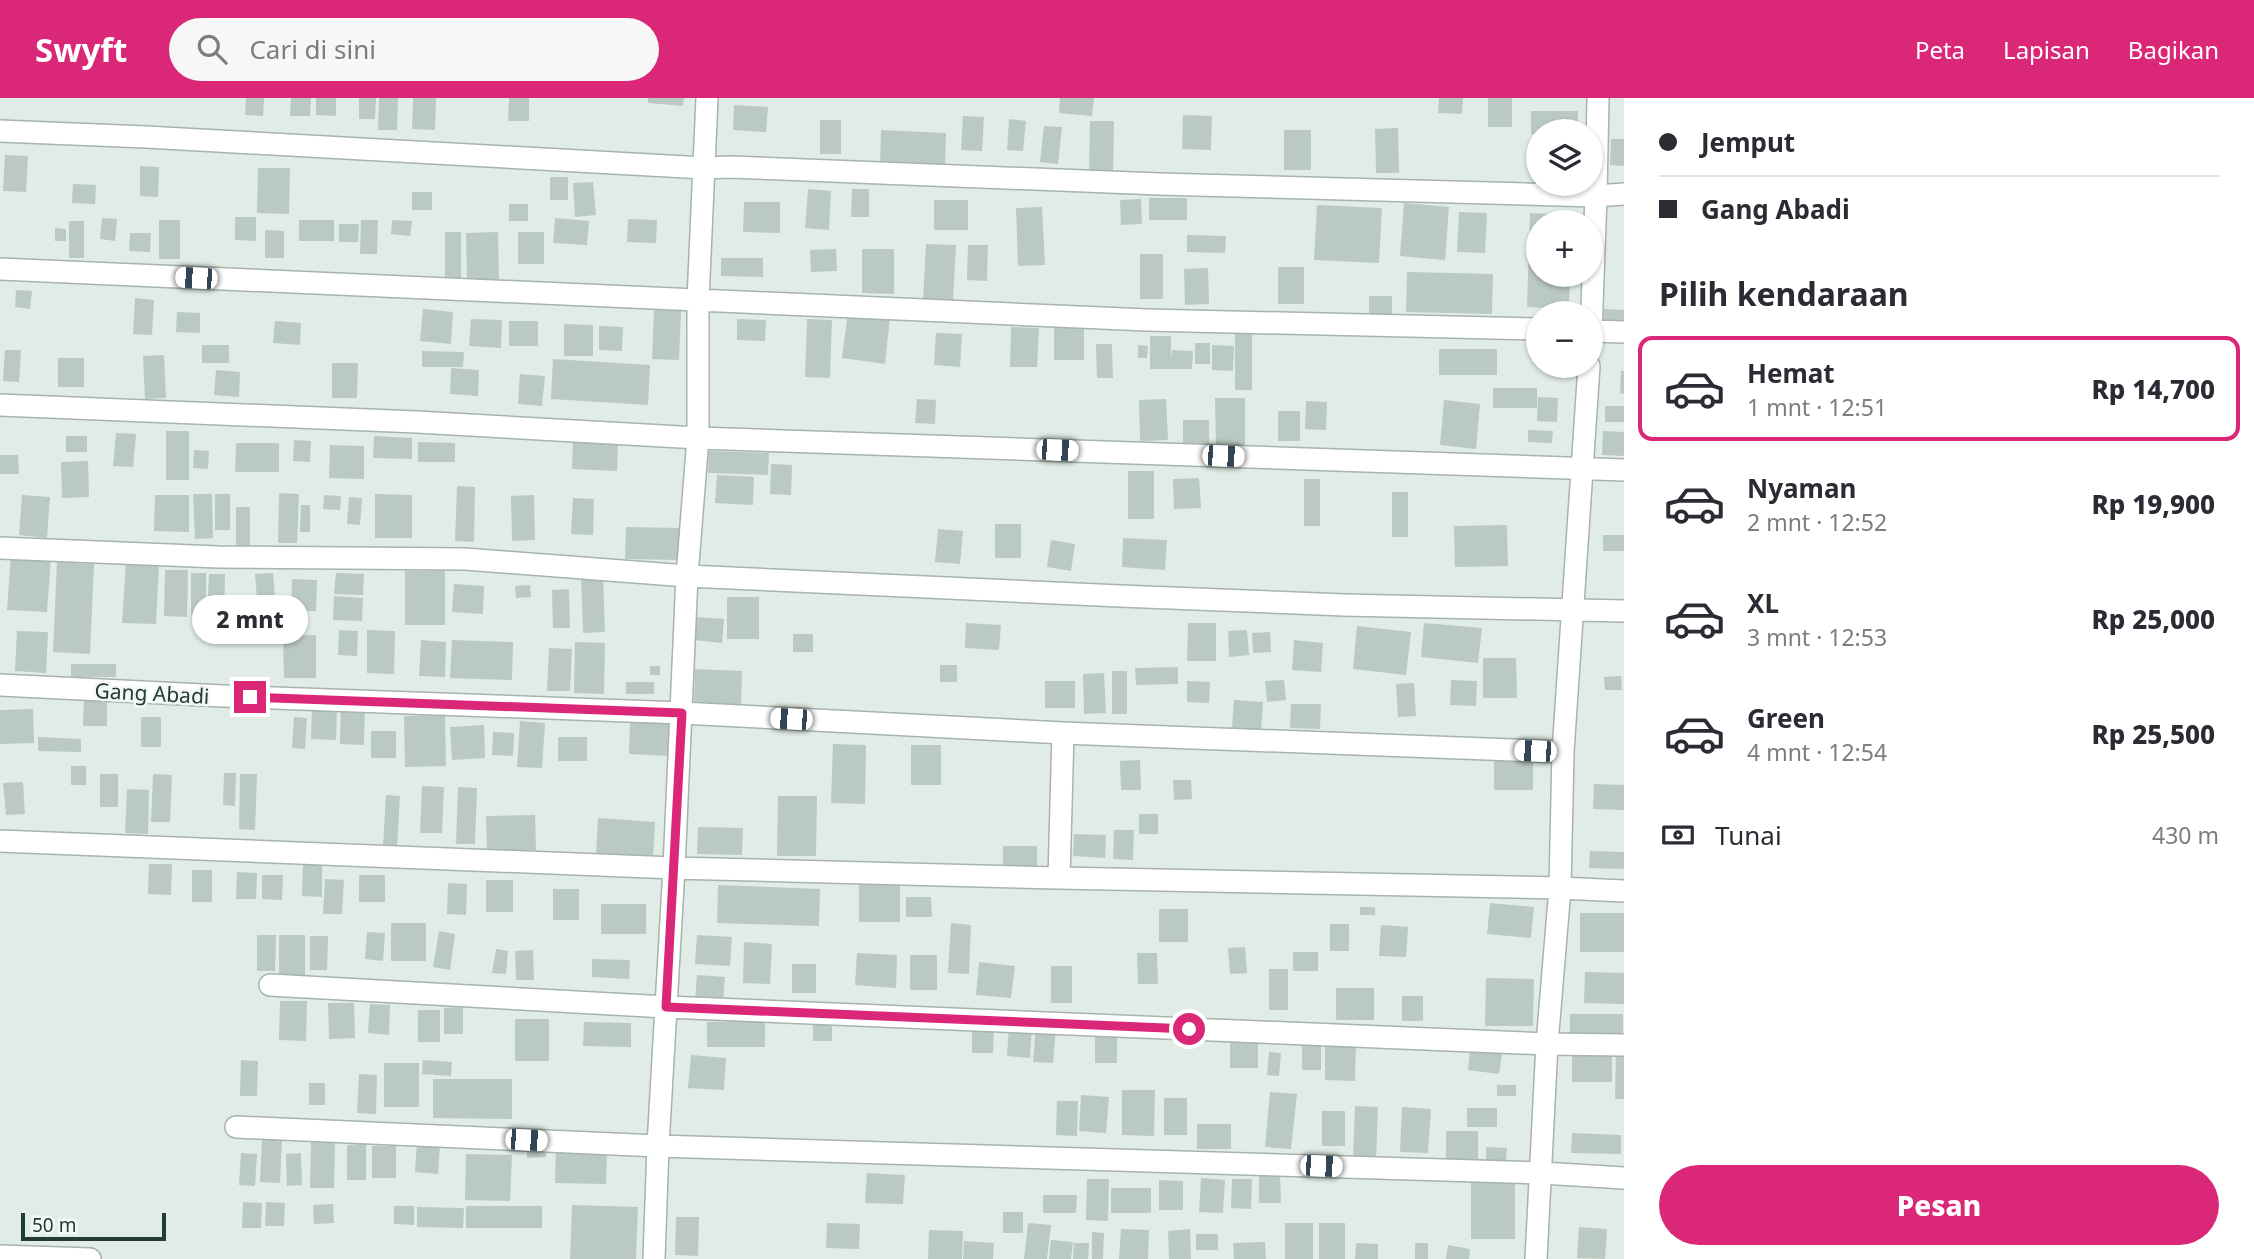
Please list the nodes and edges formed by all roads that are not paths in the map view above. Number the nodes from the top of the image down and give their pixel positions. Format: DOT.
graph roads {
  1 [pos="707,98"];
  2 [pos="1598,98"];
  3 [pos="1598,119"];
  4 [pos="0,131"];
  5 [pos="704,168"];
  6 [pos="1526,194"];
  7 [pos="1624,194"];
  8 [pos="1596,196"];
  9 [pos="1603,196"];
  10 [pos="0,270"];
  11 [pos="698,300"];
  12 [pos="1592,301"];
  13 [pos="1526,329"];
  14 [pos="1603,331"];
  15 [pos="1624,332"];
  16 [pos="1588,378"];
  17 [pos="0,405"];
  18 [pos="698,438"];
  19 [pos="1582,468"];
  20 [pos="1624,470"];
  21 [pos="0,548"];
  22 [pos="687,576"];
  23 [pos="1572,609"];
  24 [pos="1624,611"];
  25 [pos="0,685"];
  26 [pos="682,713"];
  27 [pos="1063,733"];
  28 [pos="1563,752"];
  29 [pos="0,841"];
  30 [pos="674,868"];
  31 [pos="1059,878"];
  32 [pos="1560,888"];
  33 [pos="1624,891"];
  34 [pos="270,985"];
  35 [pos="666,1007"];
  36 [pos="1547,1044"];
  37 [pos="1624,1045"];
  38 [pos="236,1127"];
  39 [pos="657,1146"];
  40 [pos="1542,1173"];
  41 [pos="1624,1178"];
  42 [pos="0,1255"];
  43 [pos="90,1259"];
  44 [pos="654,1259"];
  45 [pos="1536,1259"];
  1 -- 5 [label="street"];
  2 -- 3 [label="street"];
  4 -- 5 [label="street"];
  5 -- 6 [label="street"];
  5 -- 11 [label="street"];
  7 -- 9 [label="street"];
  8 -- 12 [label="street"];
  10 -- 11 [label="street"];
  11 -- 13 [label="street"];
  11 -- 18 [label="street"];
  14 -- 15 [label="street"];
  16 -- 19 [label="street"];
  17 -- 18 [label="street"];
  18 -- 19 [label="street"];
  18 -- 22 [label="street"];
  19 -- 20 [label="street"];
  19 -- 23 [label="street"];
  21 -- 22 [label="street"];
  22 -- 23 [label="street"];
  22 -- 26 [label="street"];
  23 -- 24 [label="street"];
  23 -- 28 [label="street"];
  25 -- 26 [label="street, Gang Abadi"];
  26 -- 27 [label="street, Gang Abadi"];
  26 -- 30 [label="street"];
  27 -- 28 [label="street, Gang Abadi"];
  27 -- 31 [label="street"];
  28 -- 32 [label="street"];
  29 -- 30 [label="street"];
  30 -- 31 [label="street"];
  30 -- 35 [label="street"];
  31 -- 32 [label="street"];
  32 -- 33 [label="street"];
  32 -- 36 [label="street"];
  34 -- 35 [label="street"];
  35 -- 36 [label="street"];
  35 -- 39 [label="street"];
  36 -- 37 [label="street"];
  36 -- 40 [label="street"];
  38 -- 39 [label="street"];
  39 -- 40 [label="street"];
  39 -- 44 [label="street"];
  40 -- 41 [label="street"];
  40 -- 45 [label="street"];
  42 -- 43 [label="street"];
}
